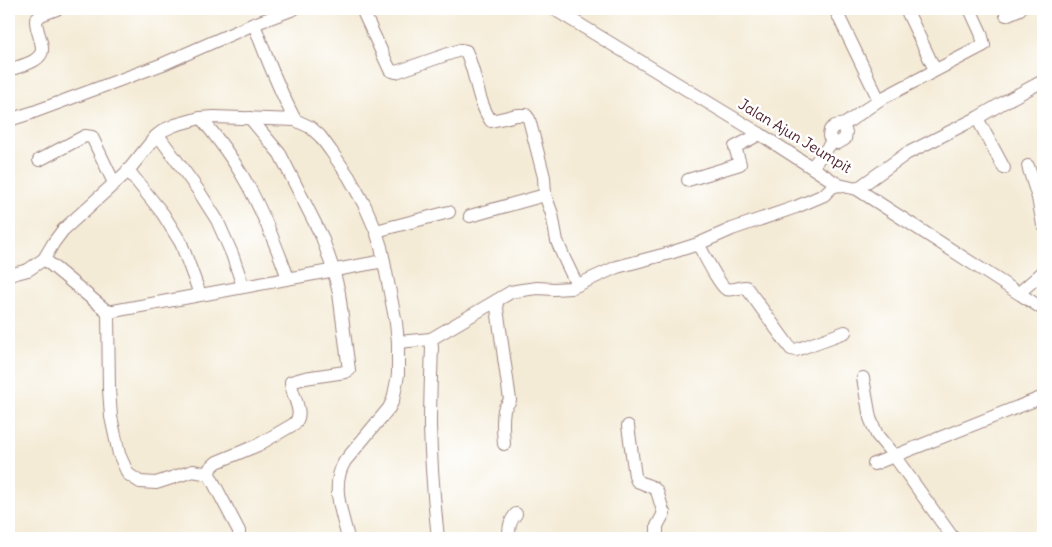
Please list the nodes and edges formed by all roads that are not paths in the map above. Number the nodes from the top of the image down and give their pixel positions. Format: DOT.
graph roads {
  1 [pos="57,9"];
  2 [pos="294,9"];
  3 [pos="362,9"];
  4 [pos="554,9"];
  5 [pos="835,9"];
  6 [pos="906,9"];
  7 [pos="970,9"];
  8 [pos="1020,9"];
  9 [pos="1006,15"];
  10 [pos="254,24"];
  11 [pos="9,70"];
  12 [pos="935,70"];
  13 [pos="1043,81"];
  14 [pos="879,100"];
  15 [pos="201,118"];
  16 [pos="250,118"];
  17 [pos="977,118"];
  18 [pos="9,120"];
  19 [pos="295,120"];
  20 [pos="760,134"];
  21 [pos="158,135"];
  22 [pos="39,160"];
  23 [pos="1028,166"];
  24 [pos="812,167"];
  25 [pos="1004,168"];
  26 [pos="128,170"];
  27 [pos="688,180"];
  28 [pos="114,183"];
  29 [pos="832,189"];
  30 [pos="857,189"];
  31 [pos="545,195"];
  32 [pos="449,212"];
  33 [pos="470,216"];
  34 [pos="1043,225"];
  35 [pos="376,230"];
  36 [pos="698,244"];
  37 [pos="44,259"];
  38 [pos="384,261"];
  39 [pos="334,270"];
  40 [pos="1043,272"];
  41 [pos="9,275"];
  42 [pos="288,278"];
  43 [pos="578,285"];
  44 [pos="243,286"];
  45 [pos="1019,293"];
  46 [pos="200,294"];
  47 [pos="496,301"];
  48 [pos="1043,309"];
  49 [pos="108,312"];
  50 [pos="845,332"];
  51 [pos="431,338"];
  52 [pos="398,342"];
  53 [pos="863,378"];
  54 [pos="1043,397"];
  55 [pos="628,426"];
  56 [pos="504,444"];
  57 [pos="895,457"];
  58 [pos="874,464"];
  59 [pos="209,474"];
  60 [pos="516,514"];
  61 [pos="239,538"];
  62 [pos="348,538"];
  63 [pos="438,538"];
  64 [pos="509,538"];
  65 [pos="657,538"];
  66 [pos="953,538"];
  1 -- 11 [label="street"];
  2 -- 10 [label="street"];
  3 -- 31 [label="street"];
  4 -- 20 [label="street, Jalan Ajun Jeumpit"];
  5 -- 14 [label="street"];
  6 -- 12 [label="street"];
  7 -- 12 [label="street"];
  8 -- 9 [label="street"];
  10 -- 18 [label="street"];
  10 -- 19 [label="street"];
  12 -- 14 [label="street"];
  13 -- 17 [label="street"];
  14 -- 24 [label="street"];
  15 -- 16 [label="street"];
  15 -- 21 [label="street"];
  15 -- 42 [label="street"];
  16 -- 19 [label="street"];
  16 -- 39 [label="street"];
  17 -- 25 [label="street"];
  17 -- 30 [label="street"];
  19 -- 35 [label="street"];
  20 -- 24 [label="street, Jalan Ajun Jeumpit"];
  20 -- 27 [label="street"];
  21 -- 26 [label="street"];
  21 -- 44 [label="street"];
  22 -- 28 [label="street"];
  23 -- 34 [label="street"];
  24 -- 29 [label="street, Jalan Ajun Jeumpit"];
  26 -- 28 [label="street"];
  26 -- 46 [label="street"];
  28 -- 37 [label="street"];
  29 -- 30 [label="street, Jalan Ajun Jeumpit"];
  29 -- 36 [label="street"];
  30 -- 45 [label="street, Jalan Ajun Jeumpit"];
  31 -- 33 [label="street"];
  31 -- 43 [label="street"];
  32 -- 35 [label="street"];
  35 -- 38 [label="street"];
  36 -- 43 [label="street"];
  36 -- 50 [label="street"];
  37 -- 41 [label="street"];
  37 -- 49 [label="street"];
  38 -- 39 [label="street"];
  38 -- 52 [label="street"];
  39 -- 42 [label="street"];
  39 -- 59 [label="street"];
  40 -- 45 [label="street"];
  42 -- 44 [label="street"];
  43 -- 47 [label="street"];
  44 -- 46 [label="street"];
  45 -- 48 [label="street, Jalan Ajun Jeumpit"];
  46 -- 49 [label="street"];
  47 -- 51 [label="street"];
  47 -- 56 [label="street"];
  49 -- 59 [label="street"];
  51 -- 52 [label="street"];
  51 -- 63 [label="street"];
  52 -- 62 [label="street"];
  53 -- 57 [label="street"];
  54 -- 57 [label="street"];
  55 -- 65 [label="street"];
  57 -- 58 [label="street"];
  57 -- 66 [label="street"];
  59 -- 61 [label="street"];
  60 -- 64 [label="street"];
}
